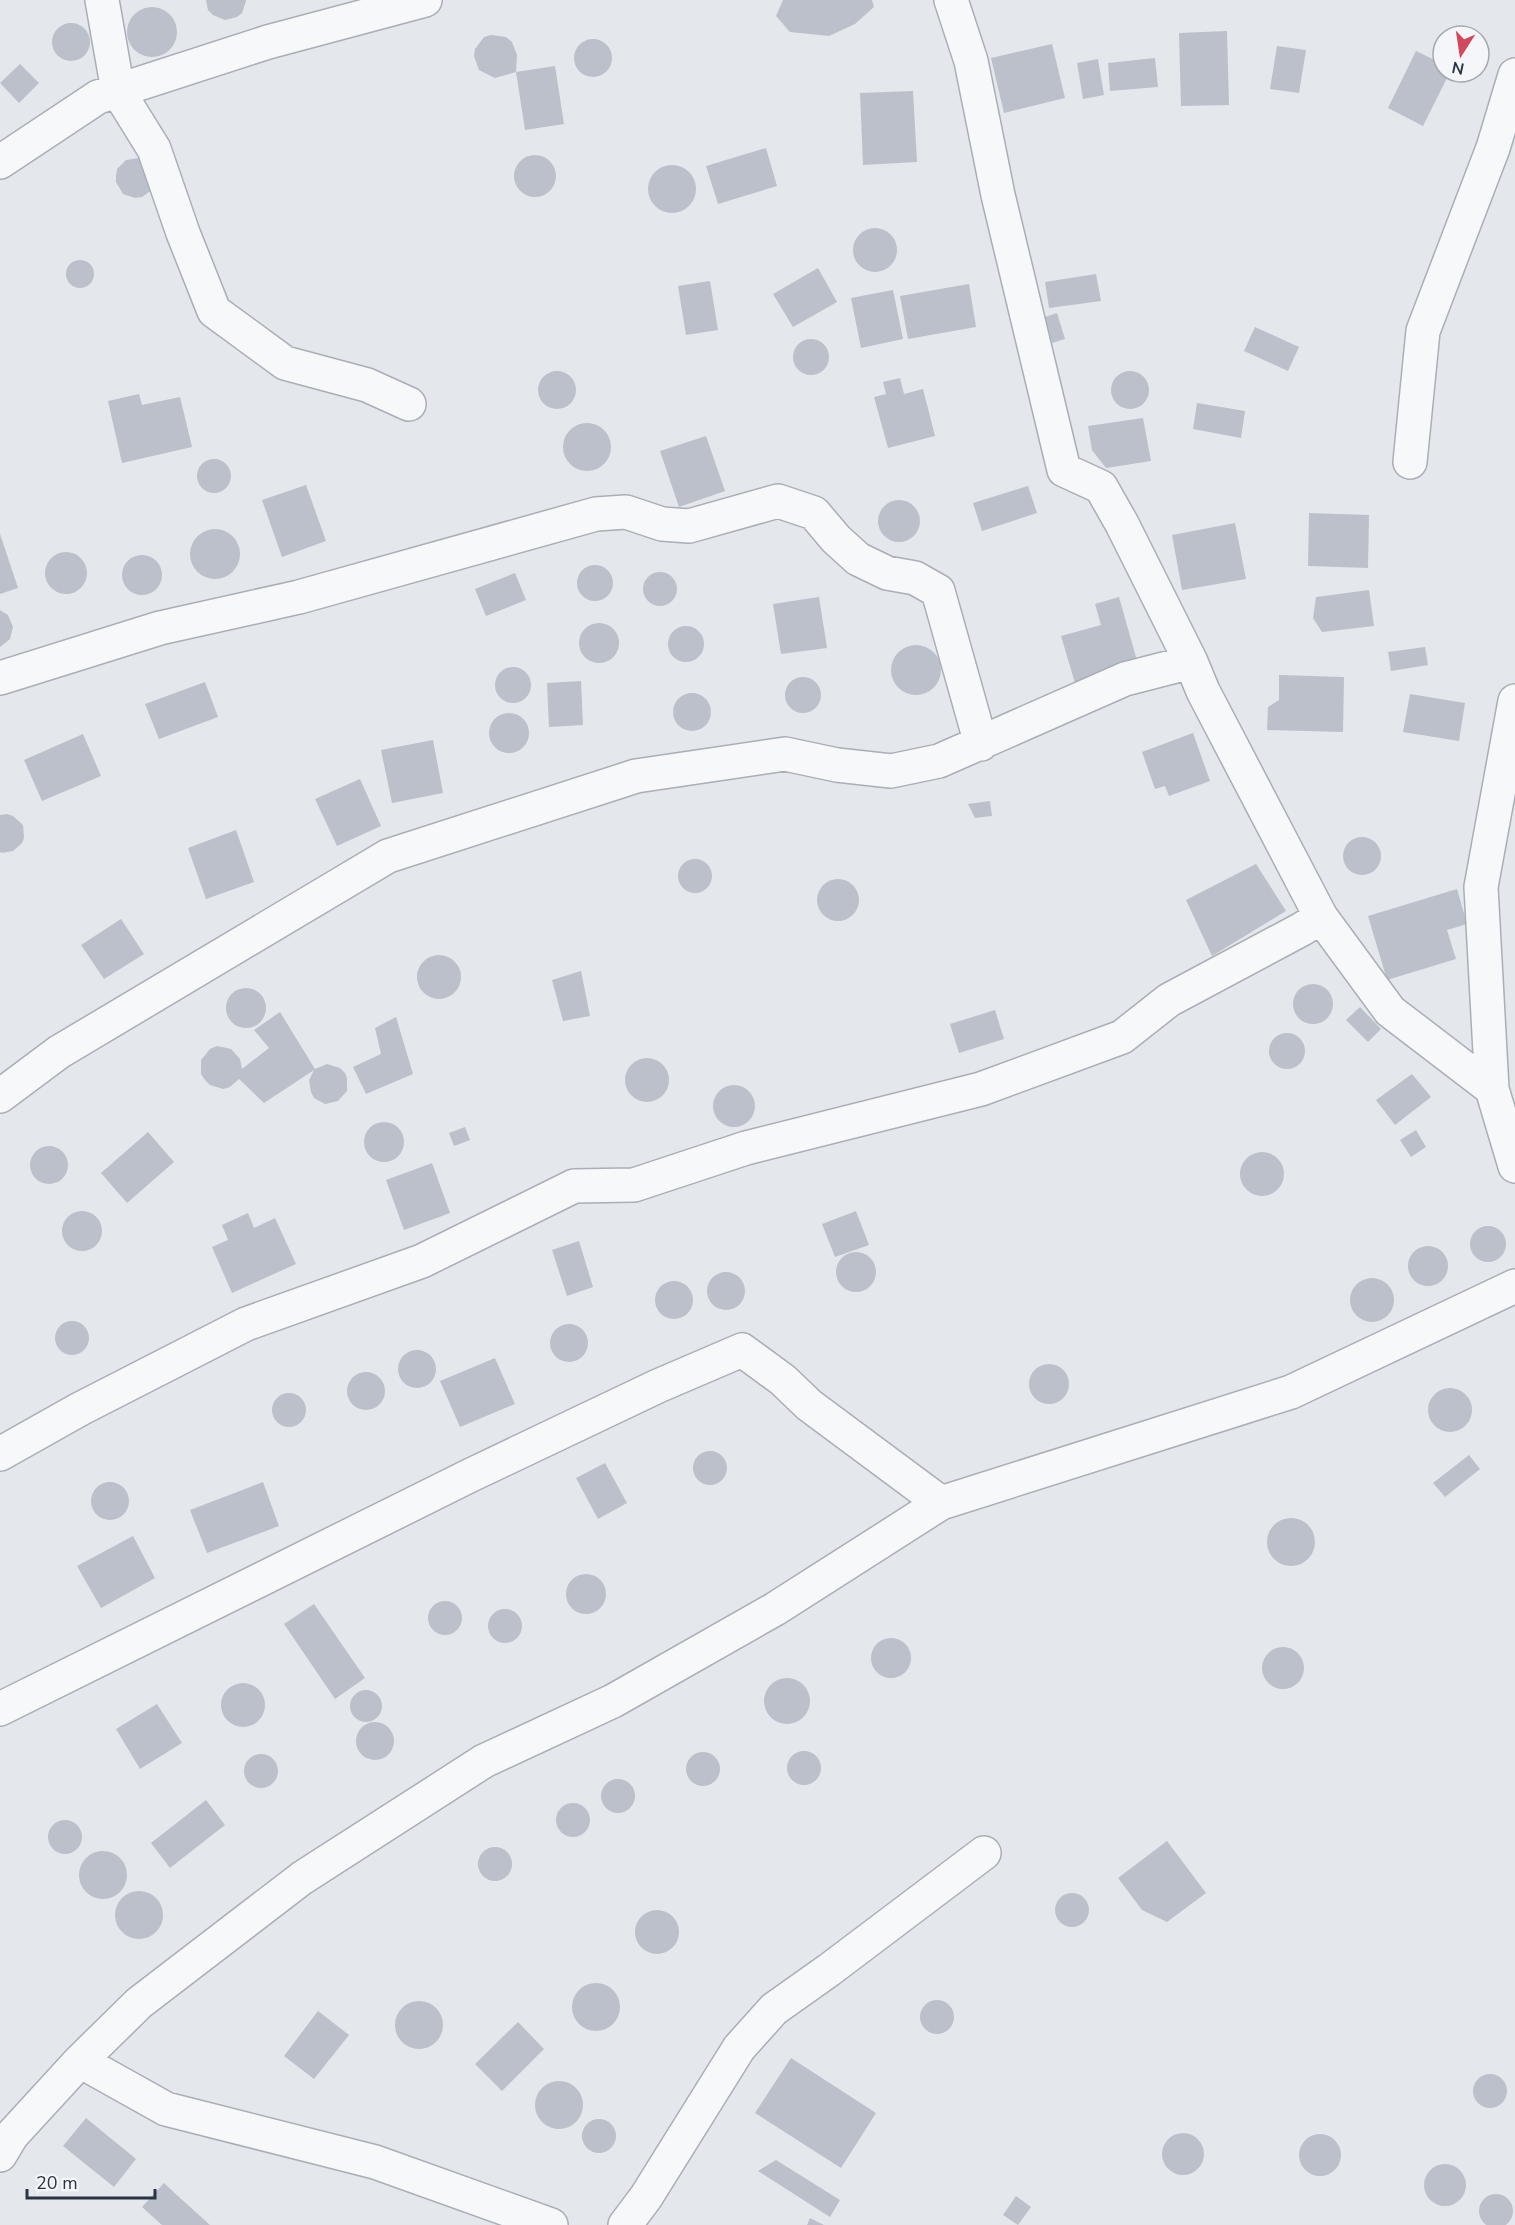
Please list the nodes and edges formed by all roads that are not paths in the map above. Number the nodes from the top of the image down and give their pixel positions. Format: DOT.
graph roads {
  1 [pos="102,0"];
  2 [pos="425,0"];
  3 [pos="951,0"];
  4 [pos="1515,75"];
  5 [pos="118,91"];
  6 [pos="0,162"];
  7 [pos="409,404"];
  8 [pos="1410,462"];
  9 [pos="1191,662"];
  10 [pos="0,678"];
  11 [pos="1515,701"];
  12 [pos="981,744"];
  13 [pos="1321,917"];
  14 [pos="1492,1089"];
  15 [pos="0,1095"];
  16 [pos="1515,1166"];
  17 [pos="1515,1286"];
  18 [pos="0,1454"];
  19 [pos="940,1503"];
  20 [pos="4,1698"];
  21 [pos="984,1853"];
  22 [pos="80,2061"];
  23 [pos="4,2138"];
  24 [pos="551,2225"];
  25 [pos="625,2225"];
  1 -- 5 [label="street"];
  2 -- 5 [label="street"];
  3 -- 9 [label="street"];
  4 -- 8 [label="street"];
  5 -- 6 [label="street"];
  5 -- 7 [label="street"];
  9 -- 12 [label="street"];
  9 -- 13 [label="street"];
  10 -- 12 [label="street"];
  11 -- 14 [label="street"];
  12 -- 15 [label="street"];
  13 -- 14 [label="street"];
  13 -- 18 [label="street"];
  14 -- 16 [label="street"];
  17 -- 19 [label="street"];
  19 -- 20 [label="street"];
  19 -- 22 [label="street"];
  21 -- 25 [label="street"];
  22 -- 23 [label="street"];
  22 -- 24 [label="street"];
}
